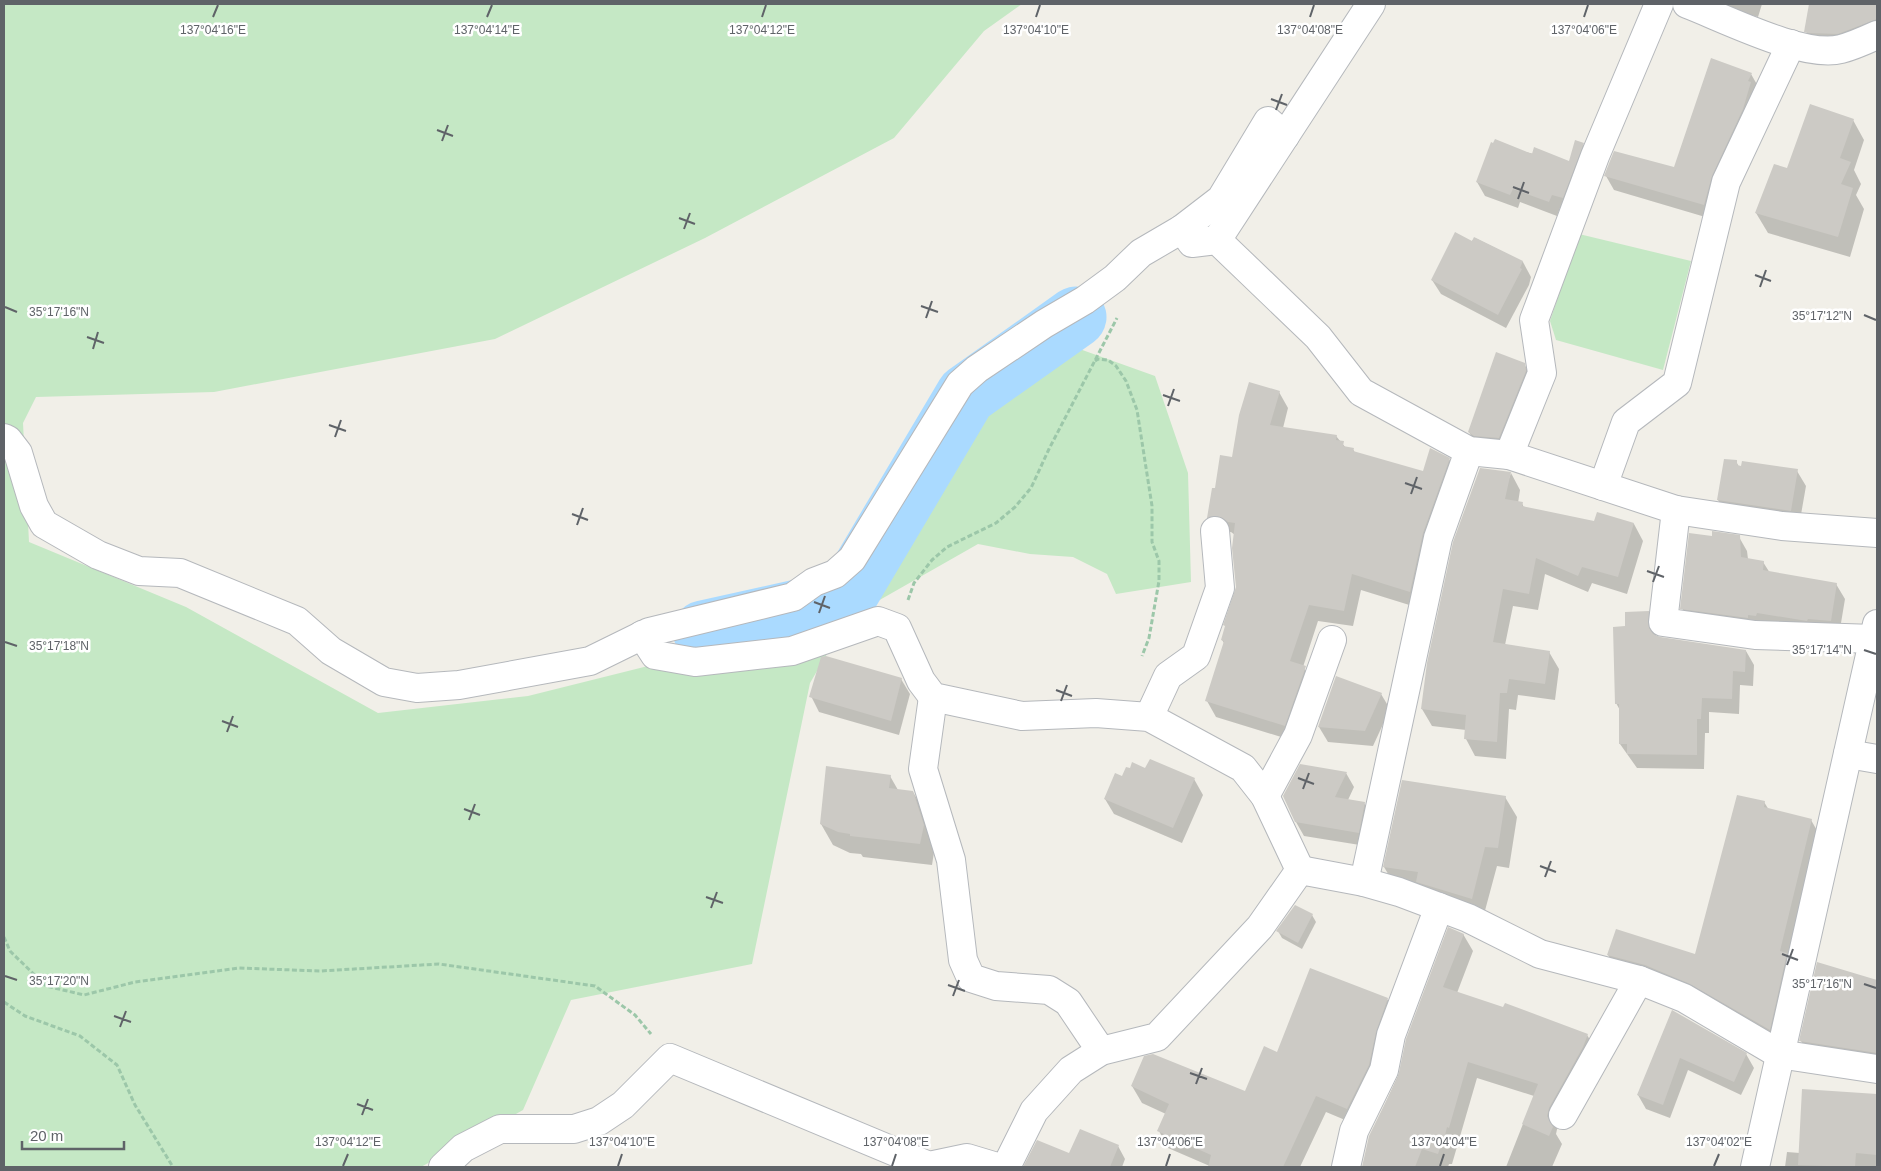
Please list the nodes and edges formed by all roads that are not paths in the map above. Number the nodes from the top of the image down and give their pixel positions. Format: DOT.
graph roads {
  1 [pos="1371,4"];
  2 [pos="1659,4"];
  3 [pos="1687,4"];
  4 [pos="1877,35"];
  5 [pos="1790,44"];
  6 [pos="1285,136"];
  7 [pos="1182,229"];
  8 [pos="1217,240"];
  9 [pos="4,438"];
  10 [pos="1469,451"];
  11 [pos="1509,455"];
  12 [pos="1603,486"];
  13 [pos="1676,510"];
  14 [pos="1215,531"];
  15 [pos="1877,533"];
  16 [pos="1876,631"];
  17 [pos="642,635"];
  18 [pos="1332,640"];
  19 [pos="933,696"];
  20 [pos="1149,717"];
  21 [pos="1848,754"];
  22 [pos="1877,759"];
  23 [pos="1265,796"];
  24 [pos="1300,870"];
  25 [pos="1364,882"];
  26 [pos="1439,907"];
  27 [pos="1639,980"];
  28 [pos="1101,1051"];
  29 [pos="1779,1054"];
  30 [pos="1877,1069"];
  31 [pos="1563,1115"];
  32 [pos="443,1167"];
  33 [pos="997,1167"];
  34 [pos="1006,1167"];
  35 [pos="1346,1167"];
  36 [pos="1755,1167"];
  1 -- 6 [label="street"];
  2 -- 11 [label="street"];
  3 -- 5 [label="street"];
  4 -- 5 [label="street"];
  5 -- 12 [label="street"];
  6 -- 7 [label="street"];
  6 -- 8 [label="street"];
  7 -- 8 [label="street"];
  7 -- 17 [label="street"];
  8 -- 10 [label="street"];
  9 -- 17 [label="street"];
  10 -- 11 [label="street"];
  10 -- 25 [label="street"];
  11 -- 12 [label="street"];
  12 -- 13 [label="street"];
  13 -- 15 [label="street"];
  13 -- 16 [label="street"];
  14 -- 20 [label="street"];
  16 -- 21 [label="street"];
  17 -- 19 [label="street"];
  18 -- 23 [label="street"];
  19 -- 20 [label="street"];
  19 -- 28 [label="street"];
  20 -- 23 [label="street"];
  21 -- 22 [label="street"];
  21 -- 29 [label="street"];
  23 -- 24 [label="street"];
  24 -- 25 [label="street"];
  24 -- 28 [label="street"];
  25 -- 26 [label="street"];
  26 -- 27 [label="street"];
  26 -- 35 [label="street"];
  27 -- 29 [label="street"];
  27 -- 31 [label="street"];
  28 -- 34 [label="street"];
  29 -- 30 [label="street"];
  29 -- 36 [label="street"];
  32 -- 33 [label="street"];
}
